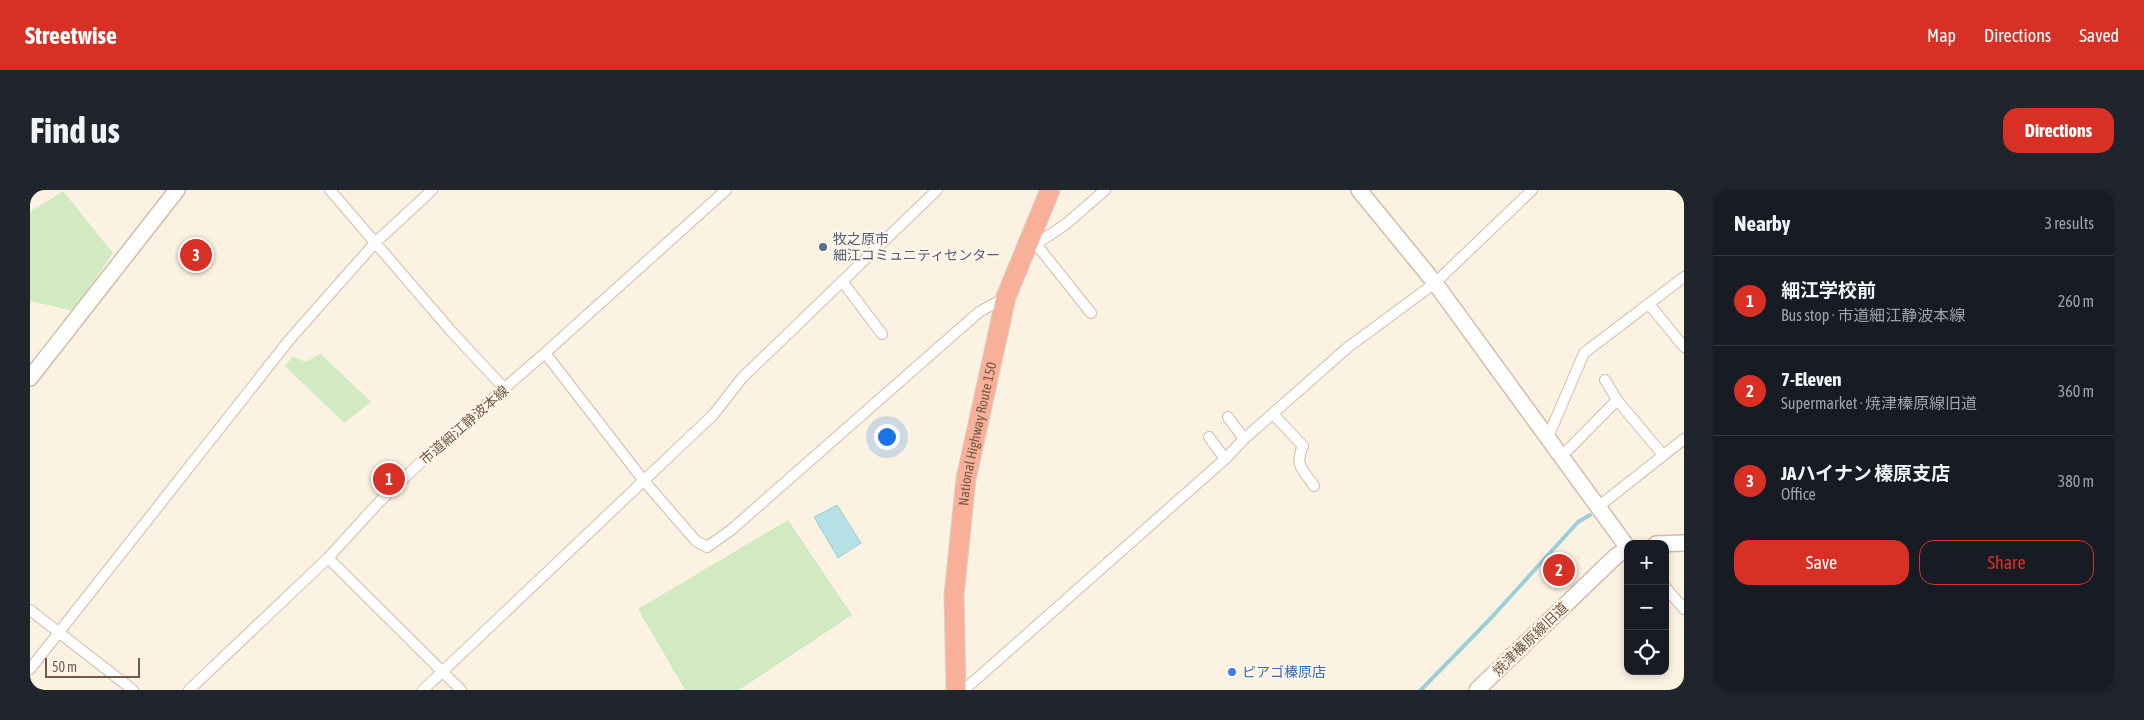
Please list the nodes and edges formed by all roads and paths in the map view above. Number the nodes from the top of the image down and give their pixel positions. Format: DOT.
graph roads {
  1 [pos="177,190"];
  2 [pos="330,190"];
  3 [pos="432,190"];
  4 [pos="726,190"];
  5 [pos="938,190"];
  6 [pos="1050,190"];
  7 [pos="1105,190"];
  8 [pos="1359,190"];
  9 [pos="1532,190"];
  10 [pos="375,242"];
  11 [pos="1030,248"];
  12 [pos="1684,277"];
  13 [pos="842,281"];
  14 [pos="1435,283"];
  15 [pos="1006,298"];
  16 [pos="1649,304"];
  17 [pos="1091,312"];
  18 [pos="882,334"];
  19 [pos="1684,347"];
  20 [pos="545,353"];
  21 [pos="30,378"];
  22 [pos="1605,380"];
  23 [pos="504,389"];
  24 [pos="1617,400"];
  25 [pos="1273,414"];
  26 [pos="1228,417"];
  27 [pos="1209,437"];
  28 [pos="1548,437"];
  29 [pos="1684,438"];
  30 [pos="1244,439"];
  31 [pos="1663,455"];
  32 [pos="1562,456"];
  33 [pos="1225,459"];
  34 [pos="644,481"];
  35 [pos="1314,486"];
  36 [pos="1598,507"];
  37 [pos="1624,543"];
  38 [pos="1684,543"];
  39 [pos="1669,544"];
  40 [pos="1624,551"];
  41 [pos="328,558"];
  42 [pos="1669,592"];
  43 [pos="1684,609"];
  44 [pos="30,610"];
  45 [pos="59,633"];
  46 [pos="30,669"];
  47 [pos="443,670"];
  48 [pos="133,690"];
  49 [pos="189,690"];
  50 [pos="424,690"];
  51 [pos="461,690"];
  52 [pos="956,690"];
  53 [pos="964,690"];
  54 [pos="1477,690"];
  1 -- 21 [label="street"];
  2 -- 10 [label="street"];
  3 -- 10 [label="street"];
  4 -- 20 [label="street, 市道細江静波本線"];
  5 -- 13 [label="street"];
  6 -- 11 [label="highway, National Highway Route 150"];
  7 -- 11 [label="street"];
  8 -- 14 [label="street"];
  9 -- 14 [label="street"];
  10 -- 23 [label="street"];
  10 -- 45 [label="street"];
  11 -- 15 [label="highway, National Highway Route 150"];
  11 -- 17 [label="street"];
  12 -- 16 [label="street"];
  13 -- 18 [label="street"];
  13 -- 34 [label="street"];
  14 -- 25 [label="street"];
  14 -- 28 [label="street"];
  15 -- 34 [label="street"];
  15 -- 52 [label="highway, National Highway Route 150"];
  16 -- 19 [label="street"];
  16 -- 28 [label="street"];
  20 -- 23 [label="street, 市道細江静波本線"];
  20 -- 34 [label="street"];
  22 -- 24 [label="street"];
  23 -- 41 [label="street, 市道細江静波本線"];
  24 -- 31 [label="street"];
  24 -- 32 [label="street"];
  25 -- 30 [label="street"];
  25 -- 35 [label="street"];
  26 -- 30 [label="street"];
  27 -- 33 [label="street"];
  28 -- 32 [label="street"];
  29 -- 31 [label="street"];
  30 -- 33 [label="street"];
  31 -- 36 [label="street"];
  32 -- 36 [label="street"];
  33 -- 53 [label="street"];
  34 -- 47 [label="street"];
  36 -- 37 [label="street"];
  38 -- 39 [label="street"];
  40 -- 54 [label="street, 焼津榛原線旧道"];
  41 -- 47 [label="street"];
  41 -- 49 [label="street, 市道細江静波本線"];
  42 -- 43 [label="street"];
  44 -- 45 [label="street"];
  45 -- 46 [label="street"];
  45 -- 48 [label="street"];
  47 -- 50 [label="street"];
  47 -- 51 [label="street"];
}
